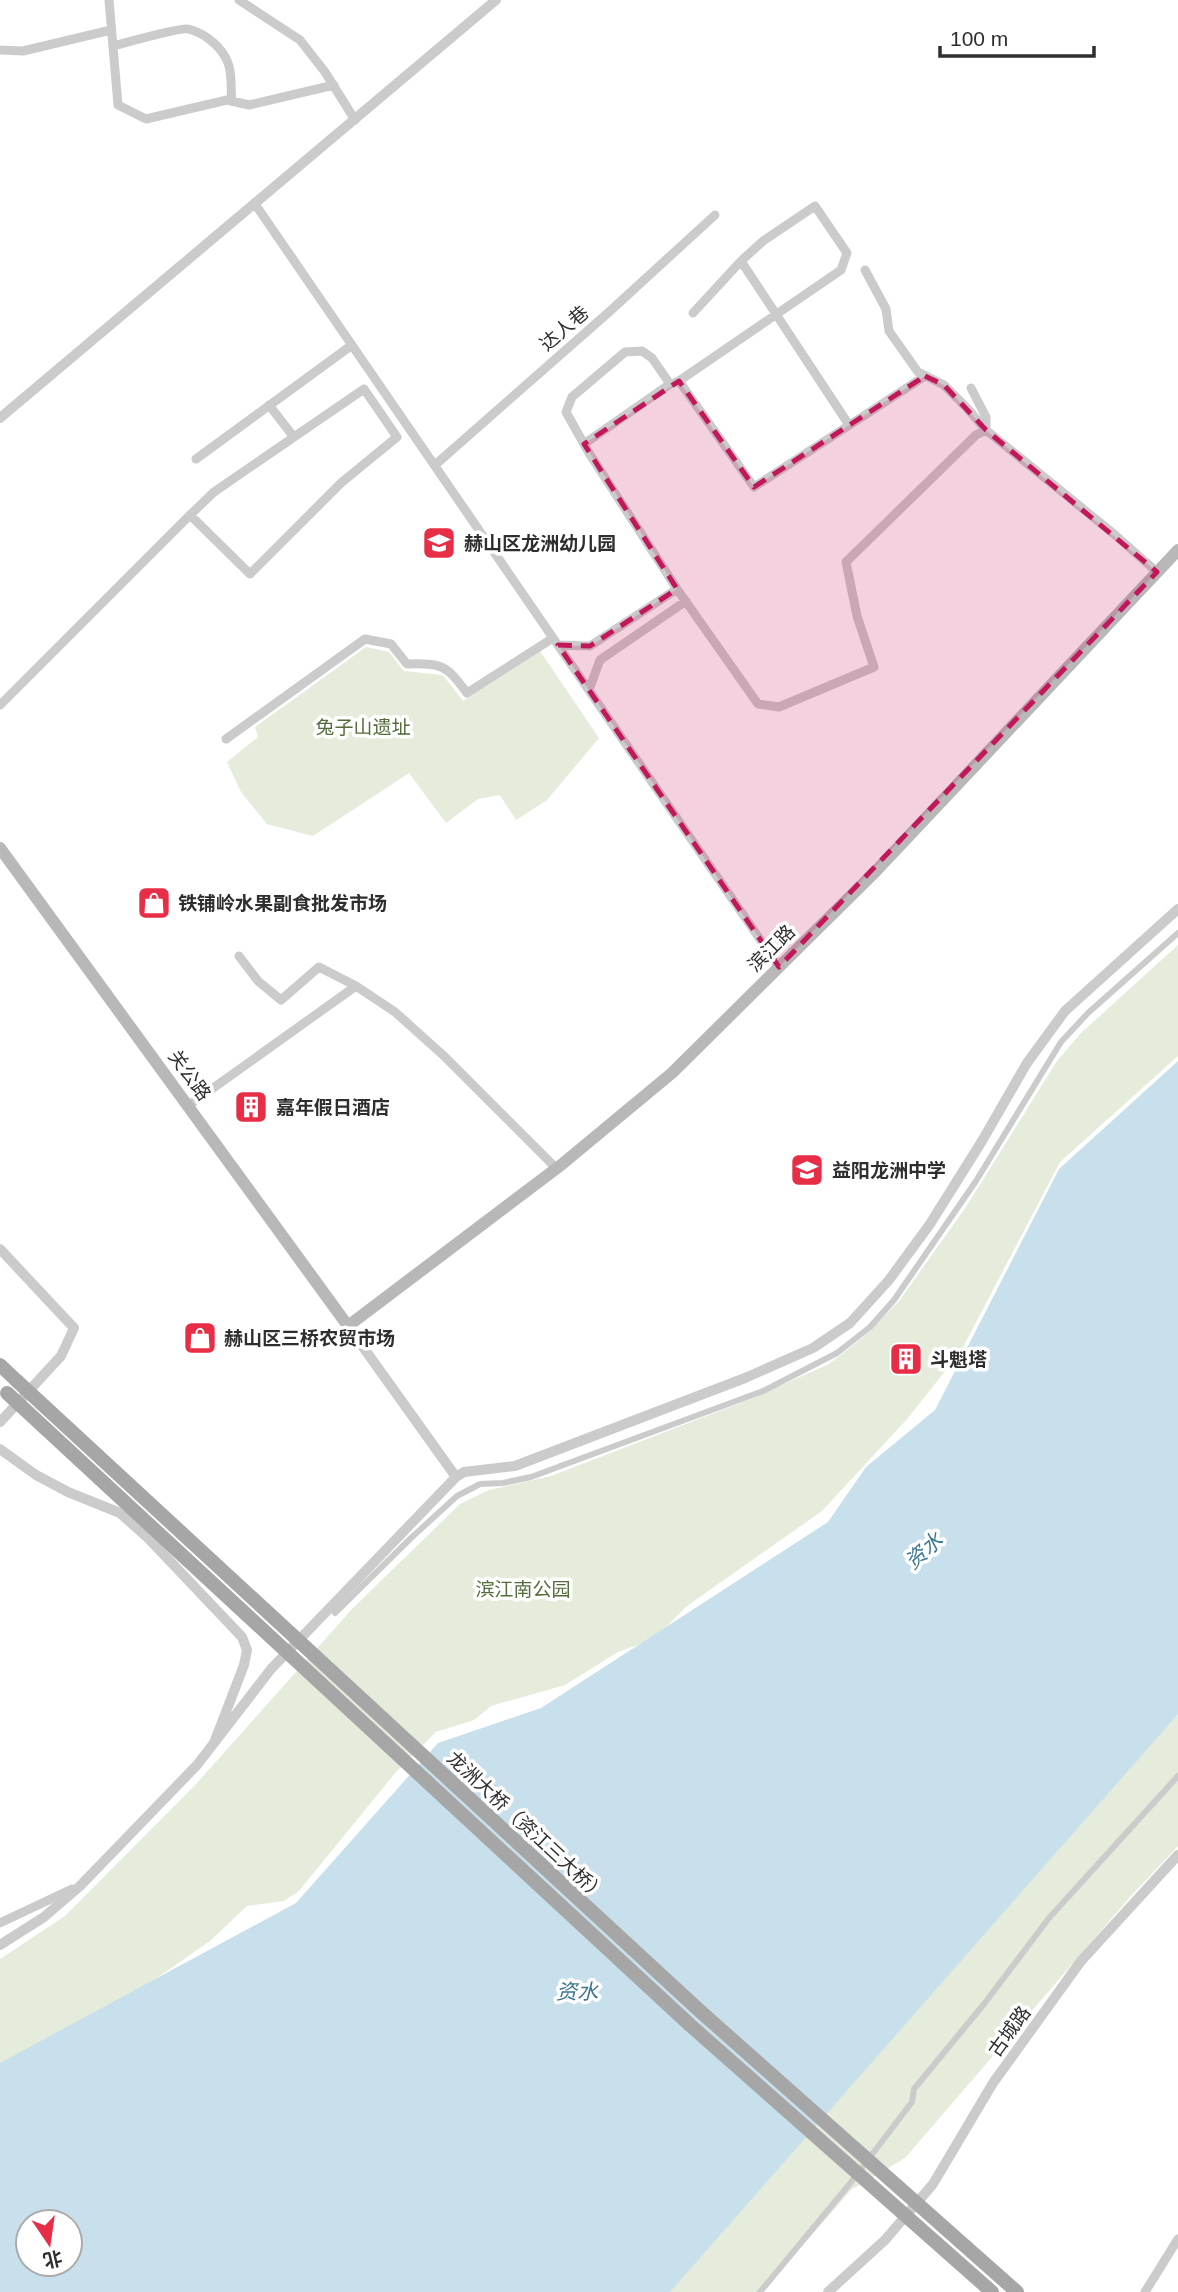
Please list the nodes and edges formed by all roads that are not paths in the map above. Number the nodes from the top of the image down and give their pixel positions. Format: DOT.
graph roads {
  1 [pos="109,0"];
  2 [pos="239,0"];
  3 [pos="496,0"];
  4 [pos="111,30"];
  5 [pos="113,46"];
  6 [pos="0,50"];
  7 [pos="334,85"];
  8 [pos="232,101"];
  9 [pos="355,120"];
  10 [pos="256,204"];
  11 [pos="715,215"];
  12 [pos="741,261"];
  13 [pos="865,270"];
  14 [pos="693,313"];
  15 [pos="776,314"];
  16 [pos="352,345"];
  17 [pos="925,376"];
  18 [pos="675,382"];
  19 [pos="971,388"];
  20 [pos="269,405"];
  21 [pos="0,418"];
  22 [pos="849,425"];
  23 [pos="986,430"];
  24 [pos="293,436"];
  25 [pos="584,444"];
  26 [pos="196,459"];
  27 [pos="435,465"];
  28 [pos="190,515"];
  29 [pos="1178,550"];
  30 [pos="1157,572"];
  31 [pos="677,589"];
  32 [pos="686,601"];
  33 [pos="556,642"];
  34 [pos="589,690"];
  35 [pos="0,705"];
  36 [pos="226,739"];
  37 [pos="0,848"];
  38 [pos="1178,909"];
  39 [pos="1178,933"];
  40 [pos="239,956"];
  41 [pos="779,967"];
  42 [pos="356,986"];
  43 [pos="188,1106"];
  44 [pos="557,1169"];
  45 [pos="0,1249"];
  46 [pos="348,1326"];
  47 [pos="0,1364"];
  48 [pos="4,1389"];
  49 [pos="0,1422"];
  50 [pos="0,1449"];
  51 [pos="456,1477"];
  52 [pos="335,1613"];
  53 [pos="214,1743"];
  54 [pos="1178,1776"];
  55 [pos="1178,1855"];
  56 [pos="80,1886"];
  57 [pos="0,1923"];
  58 [pos="0,1945"];
  59 [pos="1178,2239"];
  60 [pos="760,2292"];
  61 [pos="828,2292"];
  62 [pos="992,2292"];
  63 [pos="1017,2292"];
  64 [pos="1145,2292"];
  1 -- 4 [label="street"];
  2 -- 7 [label="street"];
  3 -- 9 [label="street"];
  4 -- 5 [label="street"];
  4 -- 6 [label="street"];
  5 -- 8 [label="street"];
  5 -- 8 [label="street"];
  7 -- 8 [label="street"];
  7 -- 9 [label="street"];
  9 -- 10 [label="street"];
  10 -- 16 [label="street"];
  10 -- 21 [label="street"];
  11 -- 27 [label="street, 达人巷"];
  12 -- 14 [label="street"];
  12 -- 15 [label="street"];
  12 -- 15 [label="street"];
  13 -- 17 [label="street"];
  15 -- 18 [label="street"];
  15 -- 22 [label="street"];
  16 -- 20 [label="street"];
  16 -- 27 [label="street"];
  17 -- 22 [label="street"];
  17 -- 23 [label="street"];
  18 -- 22 [label="street"];
  18 -- 25 [label="street"];
  18 -- 25 [label="street"];
  19 -- 23 [label="street"];
  20 -- 24 [label="street"];
  20 -- 26 [label="street"];
  23 -- 30 [label="street"];
  23 -- 32 [label="street"];
  24 -- 28 [label="street"];
  24 -- 28 [label="street"];
  25 -- 31 [label="street"];
  27 -- 33 [label="street"];
  28 -- 35 [label="street"];
  29 -- 30 [label="main road, 滨江路"];
  30 -- 41 [label="main road, 滨江路"];
  31 -- 32 [label="street"];
  31 -- 33 [label="street"];
  32 -- 34 [label="street"];
  33 -- 34 [label="street"];
  33 -- 36 [label="street"];
  34 -- 41 [label="street"];
  37 -- 43 [label="main road, 关公路"];
  38 -- 51 [label="street"];
  39 -- 52 [label="street"];
  40 -- 42 [label="street"];
  41 -- 44 [label="main road, 滨江路"];
  42 -- 43 [label="street"];
  42 -- 44 [label="street"];
  43 -- 46 [label="main road, 关公路"];
  44 -- 46 [label="main road, 滨江路"];
  45 -- 49 [label="street"];
  46 -- 51 [label="street"];
  47 -- 63 [label="main road, 龙洲大桥（资江三大桥）, bridge"];
  48 -- 62 [label="main road, 龙洲大桥（资江三大桥）, bridge"];
  50 -- 53 [label="street"];
  51 -- 53 [label="street"];
  53 -- 56 [label="street"];
  54 -- 60 [label="street"];
  55 -- 61 [label="street, 古城路"];
  56 -- 57 [label="street"];
  56 -- 58 [label="street"];
  59 -- 64 [label="street"];
}
